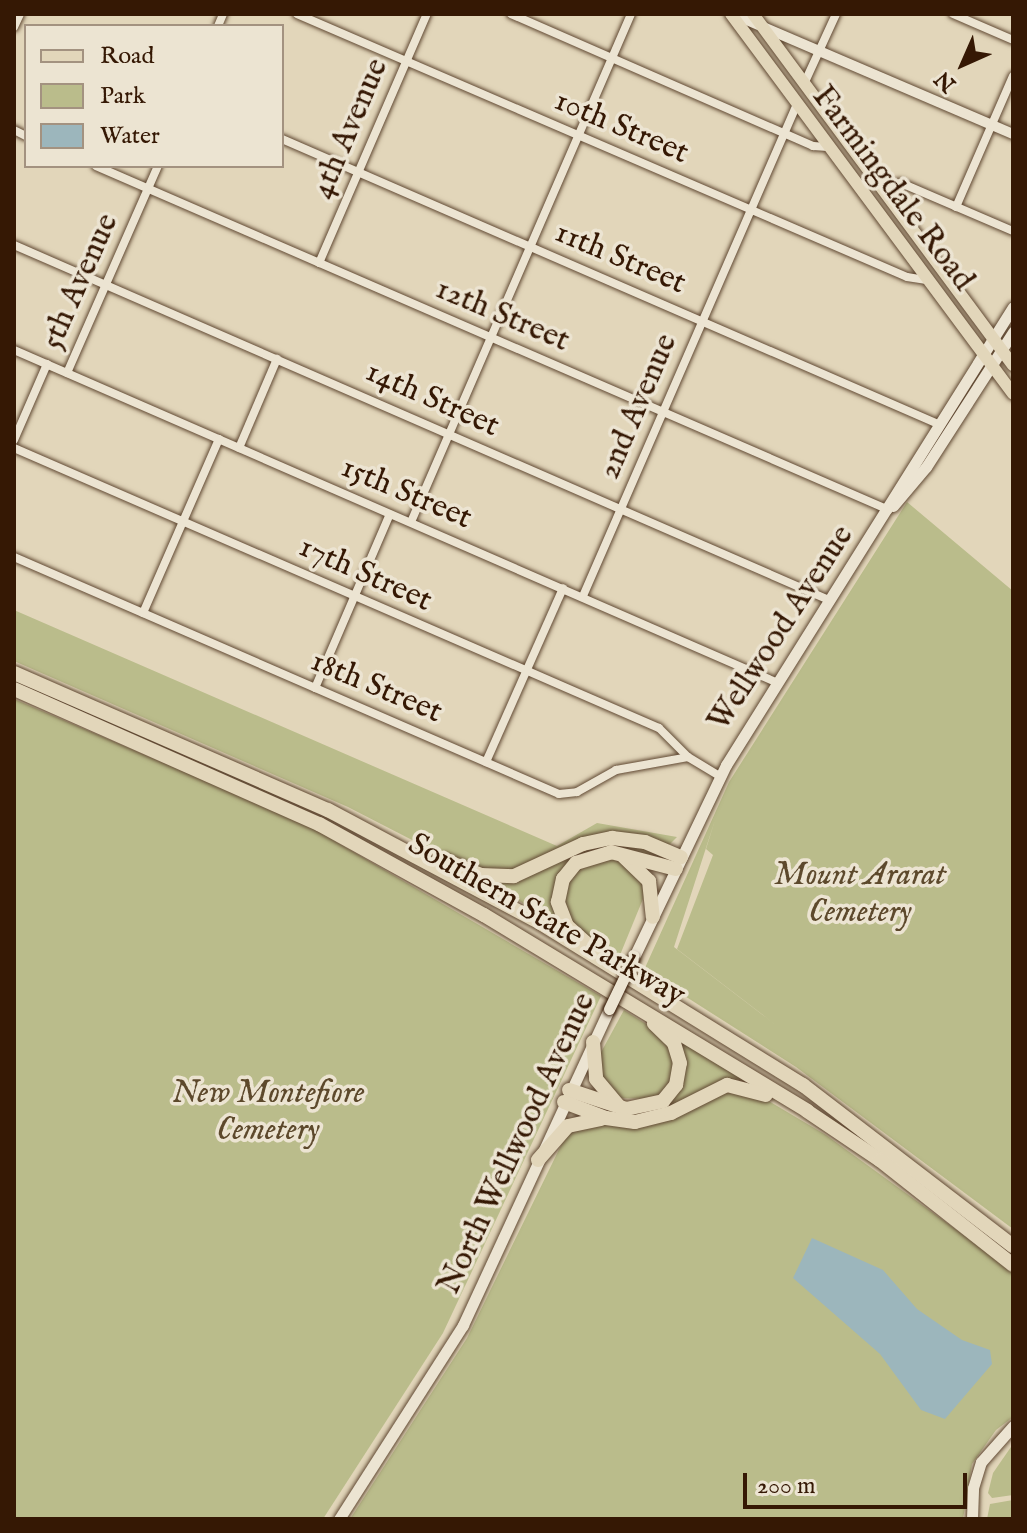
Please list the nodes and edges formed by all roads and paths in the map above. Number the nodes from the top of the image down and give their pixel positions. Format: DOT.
graph roads {
  1 [pos="20,14"];
  2 [pos="297,14"];
  3 [pos="427,14"];
  4 [pos="511,14"];
  5 [pos="631,14"];
  6 [pos="732,14"];
  7 [pos="753,14"];
  8 [pos="836,14"];
  9 [pos="953,14"];
  10 [pos="15,24"];
  11 [pos="761,26"];
  12 [pos="1013,40"];
  13 [pos="820,51"];
  14 [pos="612,58"];
  15 [pos="407,62"];
  16 [pos="1013,76"];
  17 [pos="804,84"];
  18 [pos="797,104"];
  19 [pos="992,125"];
  20 [pos="784,132"];
  21 [pos="1013,134"];
  22 [pos="579,136"];
  23 [pos="284,140"];
  24 [pos="828,147"];
  25 [pos="101,168"];
  26 [pos="157,168"];
  27 [pos="359,172"];
  28 [pos="879,186"];
  29 [pos="148,189"];
  30 [pos="956,207"];
  31 [pos="750,211"];
  32 [pos="1013,231"];
  33 [pos="14,245"];
  34 [pos="531,247"];
  35 [pos="319,263"];
  36 [pos="927,280"];
  37 [pos="106,285"];
  38 [pos="1013,307"];
  39 [pos="702,321"];
  40 [pos="1013,332"];
  41 [pos="491,338"];
  42 [pos="993,338"];
  43 [pos="14,350"];
  44 [pos="1002,350"];
  45 [pos="983,355"];
  46 [pos="277,359"];
  47 [pos="47,364"];
  48 [pos="1013,365"];
  49 [pos="991,366"];
  50 [pos="67,373"];
  51 [pos="1013,394"];
  52 [pos="663,411"];
  53 [pos="938,424"];
  54 [pos="450,434"];
  55 [pos="219,439"];
  56 [pos="14,440"];
  57 [pos="14,448"];
  58 [pos="239,448"];
  59 [pos="621,508"];
  60 [pos="889,510"];
  61 [pos="390,514"];
  62 [pos="182,522"];
  63 [pos="411,522"];
  64 [pos="14,557"];
  65 [pos="563,588"];
  66 [pos="583,596"];
  67 [pos="355,597"];
  68 [pos="831,601"];
  69 [pos="143,613"];
  70 [pos="526,671"];
  71 [pos="14,673"];
  72 [pos="778,683"];
  73 [pos="315,688"];
  74 [pos="14,689"];
  75 [pos="688,757"];
  76 [pos="486,762"];
  77 [pos="720,776"];
  78 [pos="383,837"];
  79 [pos="617,852"];
  80 [pos="678,863"];
  81 [pos="653,917"];
  82 [pos="628,965"];
  83 [pos="600,983"];
  84 [pos="593,1042"];
  85 [pos="566,1096"];
  86 [pos="621,1108"];
  87 [pos="807,1111"];
  88 [pos="606,1118"];
  89 [pos="538,1160"];
  90 [pos="1013,1246"];
  91 [pos="1013,1265"];
  92 [pos="1013,1426"];
  93 [pos="339,1519"];
  94 [pos="972,1519"];
  1 -- 10 [label="street"];
  2 -- 15 [label="street, 10th Street"];
  3 -- 15 [label="street, 4th Avenue"];
  4 -- 14 [label="street"];
  5 -- 14 [label="street"];
  6 -- 11 [label="street"];
  6 -- 18 [label="main road, Farmingdale Road"];
  7 -- 11 [label="main road, Farmingdale Road"];
  8 -- 13 [label="street"];
  9 -- 12 [label="street"];
  11 -- 13 [label="street"];
  11 -- 17 [label="main road, Farmingdale Road"];
  13 -- 17 [label="street"];
  13 -- 19 [label="street"];
  14 -- 20 [label="street"];
  14 -- 22 [label="street"];
  15 -- 22 [label="street, 10th Street"];
  15 -- 27 [label="street, 4th Avenue"];
  16 -- 19 [label="street"];
  17 -- 28 [label="main road, Farmingdale Road"];
  18 -- 20 [label="street, 2nd Avenue"];
  18 -- 24 [label="main road, Farmingdale Road"];
  19 -- 21 [label="street"];
  19 -- 30 [label="street"];
  20 -- 24 [label="street"];
  20 -- 31 [label="street, 2nd Avenue"];
  22 -- 31 [label="street, 10th Street"];
  22 -- 34 [label="street"];
  23 -- 27 [label="street, 11th Street"];
  24 -- 36 [label="main road, Farmingdale Road"];
  25 -- 29 [label="street, 12th Street"];
  26 -- 29 [label="street, 5th Avenue"];
  27 -- 34 [label="street, 11th Street"];
  27 -- 35 [label="street, 4th Avenue"];
  28 -- 30 [label="street"];
  28 -- 42 [label="main road, Farmingdale Road"];
  29 -- 35 [label="street, 12th Street"];
  29 -- 37 [label="street, 5th Avenue"];
  30 -- 32 [label="street"];
  31 -- 36 [label="street, 10th Street"];
  31 -- 39 [label="street, 2nd Avenue"];
  33 -- 37 [label="street, 14th Street"];
  34 -- 39 [label="street, 11th Street"];
  34 -- 41 [label="street"];
  35 -- 41 [label="street, 12th Street"];
  36 -- 45 [label="main road, Farmingdale Road"];
  37 -- 46 [label="street, 14th Street"];
  37 -- 50 [label="street, 5th Avenue"];
  38 -- 42 [label="main road"];
  39 -- 52 [label="street, 2nd Avenue"];
  39 -- 53 [label="street, 11th Street"];
  40 -- 44 [label="main road"];
  41 -- 52 [label="street, 12th Street"];
  41 -- 54 [label="street"];
  42 -- 44 [label="main road, Farmingdale Road"];
  42 -- 45 [label="main road"];
  43 -- 47 [label="street, 15th Street"];
  44 -- 48 [label="main road, Farmingdale Road"];
  44 -- 49 [label="main road"];
  45 -- 49 [label="main road, Farmingdale Road"];
  45 -- 53 [label="main road"];
  46 -- 54 [label="street, 14th Street"];
  46 -- 58 [label="street"];
  47 -- 50 [label="street, 15th Street"];
  47 -- 56 [label="street, 5th Avenue"];
  49 -- 51 [label="main road, Farmingdale Road"];
  49 -- 60 [label="main road"];
  50 -- 55 [label="street, 15th Street"];
  52 -- 59 [label="street, 2nd Avenue"];
  52 -- 60 [label="street, 12th Street"];
  53 -- 60 [label="main road"];
  54 -- 59 [label="street, 14th Street"];
  54 -- 63 [label="street"];
  55 -- 58 [label="street, 15th Street"];
  55 -- 62 [label="street"];
  57 -- 62 [label="street, 17th Street"];
  58 -- 61 [label="street, 15th Street"];
  59 -- 66 [label="street, 2nd Avenue"];
  59 -- 68 [label="street, 14th Street"];
  60 -- 68 [label="main road, Wellwood Avenue"];
  61 -- 63 [label="street, 15th Street"];
  61 -- 67 [label="street"];
  62 -- 67 [label="street, 17th Street"];
  62 -- 69 [label="street"];
  63 -- 65 [label="street, 15th Street"];
  64 -- 69 [label="street, 18th Street"];
  65 -- 66 [label="street, 15th Street"];
  65 -- 70 [label="street"];
  66 -- 72 [label="street, 15th Street"];
  67 -- 70 [label="street, 17th Street"];
  67 -- 73 [label="street"];
  68 -- 72 [label="main road, Wellwood Avenue"];
  69 -- 73 [label="street, 18th Street"];
  70 -- 75 [label="street, 17th Street"];
  70 -- 76 [label="street"];
  71 -- 78 [label="highway, Southern State Parkway"];
  72 -- 77 [label="main road, Wellwood Avenue"];
  73 -- 76 [label="street, 18th Street"];
  74 -- 83 [label="highway, Southern State Parkway"];
  75 -- 76 [label="street, 18th Street"];
  75 -- 77 [label="street"];
  77 -- 80 [label="main road, North Wellwood Avenue"];
  78 -- 80 [label="highway"];
  78 -- 82 [label="highway, Southern State Parkway"];
  79 -- 80 [label="highway"];
  79 -- 81 [label="highway"];
  79 -- 82 [label="highway"];
  80 -- 81 [label="main road, North Wellwood Avenue"];
  81 -- 82 [label="main road, North Wellwood Avenue"];
  82 -- 84 [label="main road, North Wellwood Avenue, bridge"];
  82 -- 90 [label="highway, Southern State Parkway"];
  83 -- 86 [label="highway"];
  83 -- 87 [label="highway, Southern State Parkway"];
  84 -- 85 [label="main road, North Wellwood Avenue"];
  84 -- 86 [label="highway"];
  85 -- 86 [label="highway"];
  85 -- 88 [label="highway"];
  85 -- 89 [label="main road, North Wellwood Avenue"];
  87 -- 88 [label="highway"];
  87 -- 91 [label="highway, Southern State Parkway"];
  88 -- 89 [label="highway"];
  89 -- 93 [label="main road, North Wellwood Avenue"];
  92 -- 94 [label="main road"];
}
